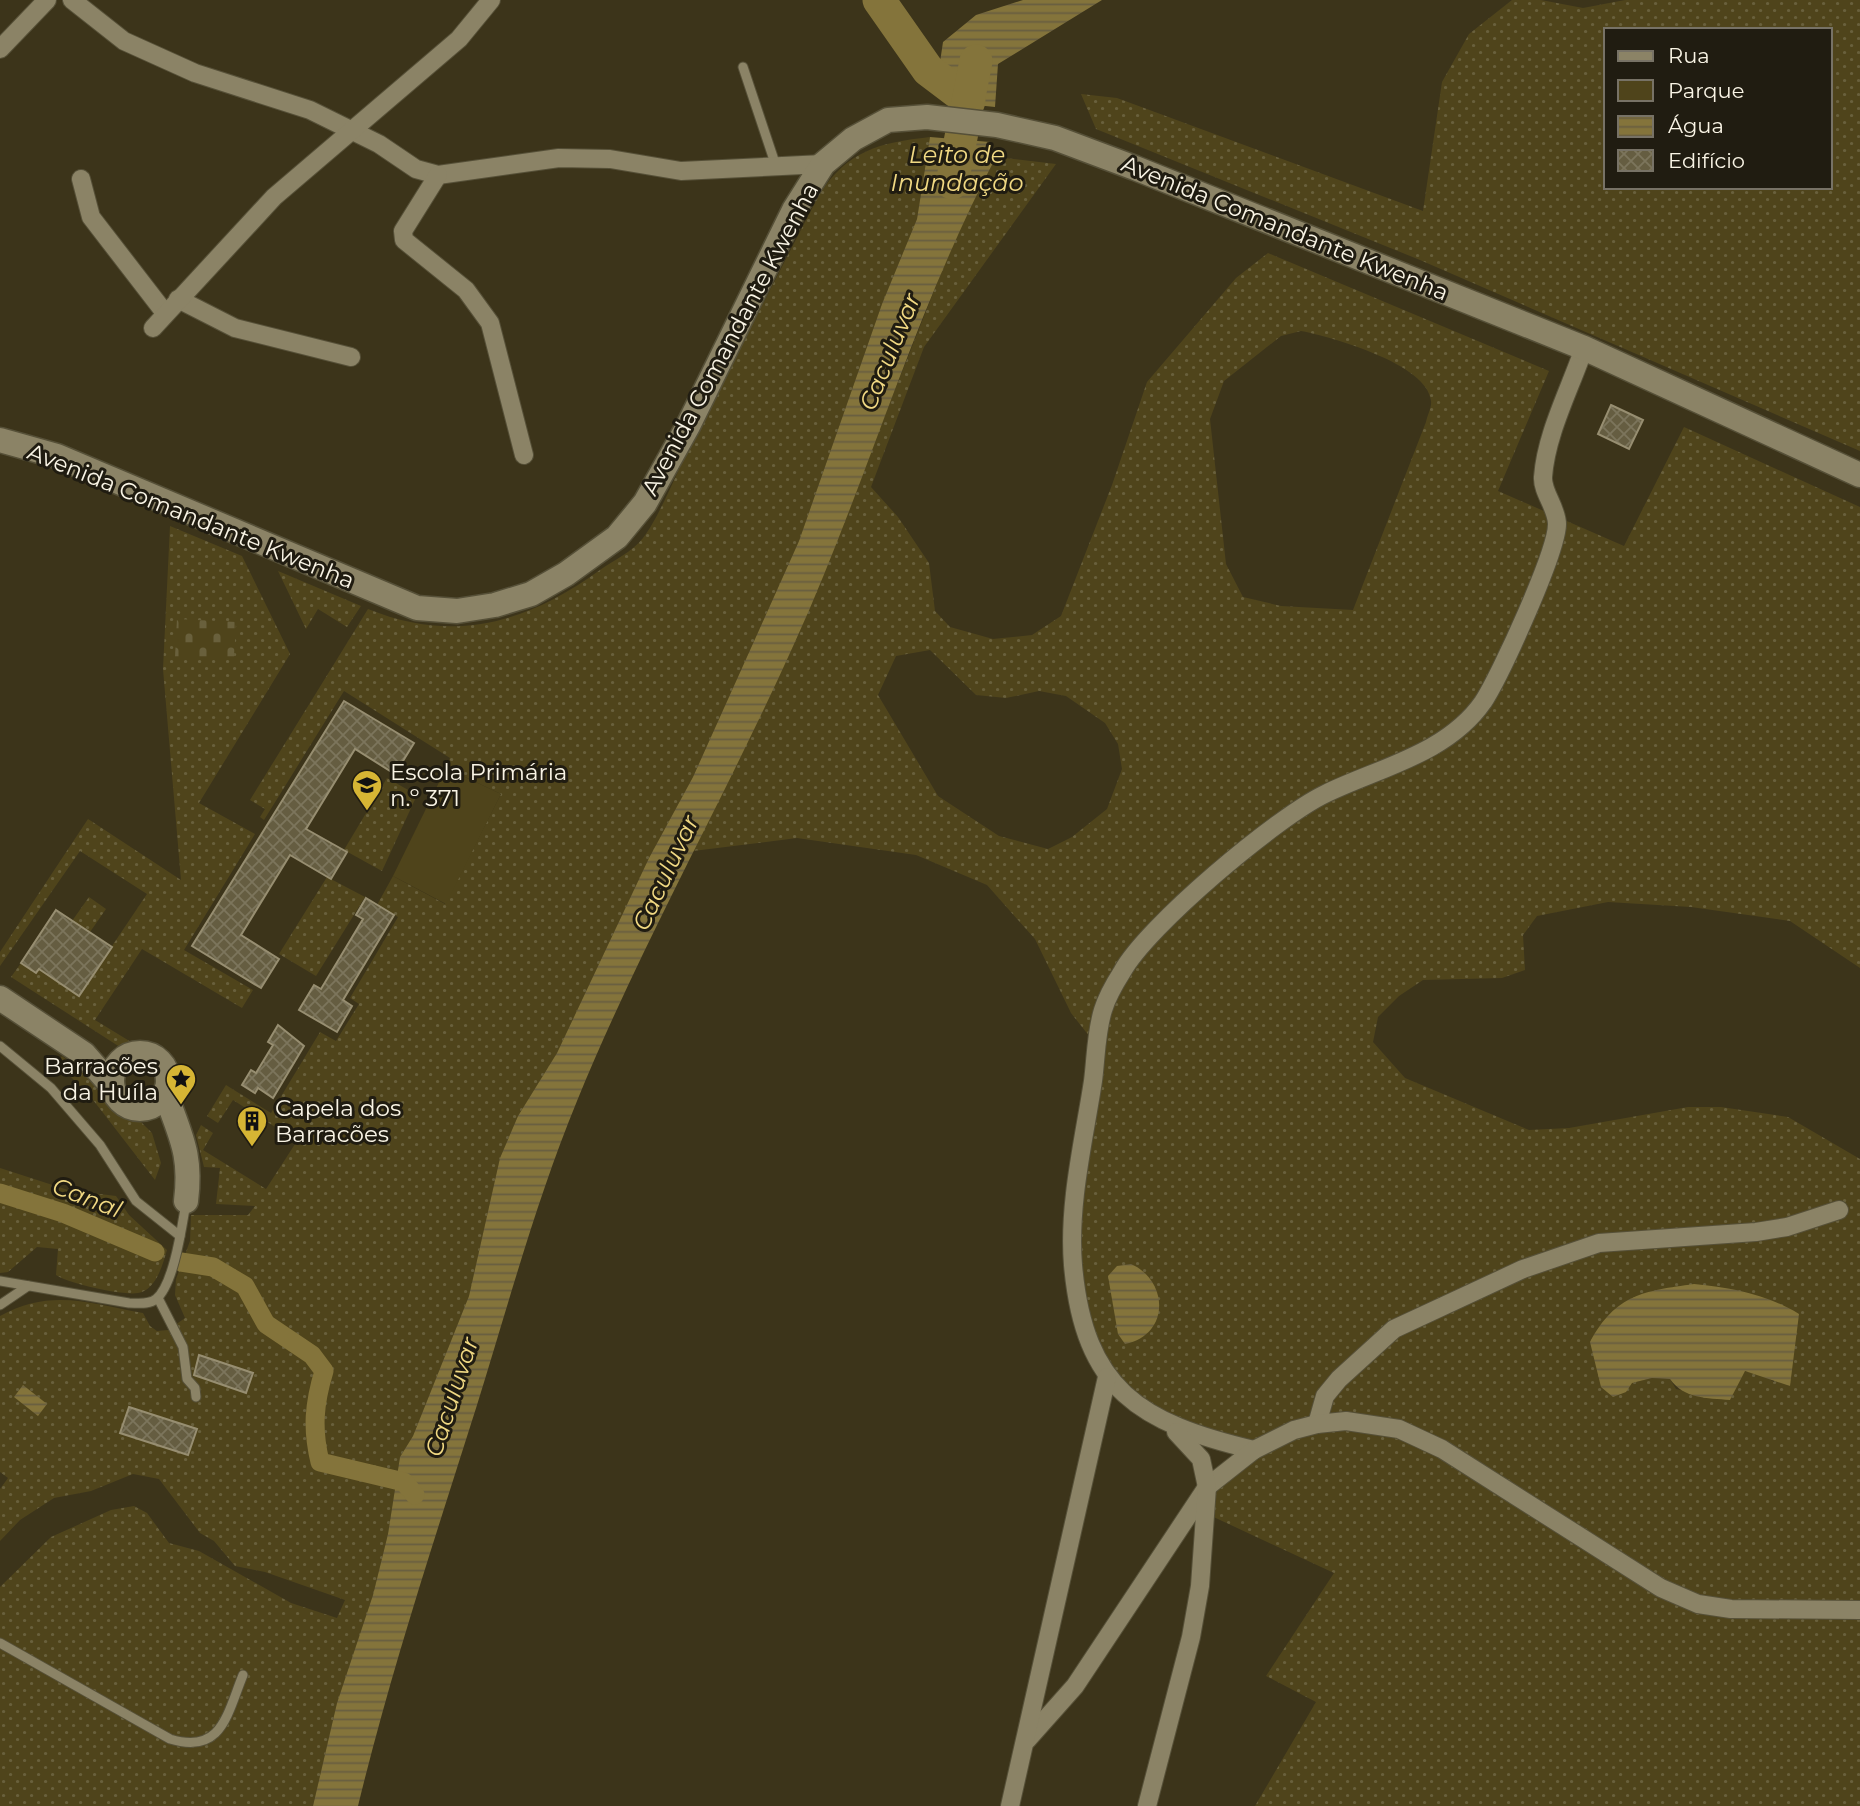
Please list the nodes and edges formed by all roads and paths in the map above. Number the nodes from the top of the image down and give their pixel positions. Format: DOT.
graph roads {
  1 [pos="47,0"];
  2 [pos="72,0"];
  3 [pos="491,0"];
  4 [pos="0,49"];
  5 [pos="743,67"];
  6 [pos="350,131"];
  7 [pos="822,164"];
  8 [pos="776,166"];
  9 [pos="438,175"];
  10 [pos="81,179"];
  11 [pos="178,299"];
  12 [pos="165,313"];
  13 [pos="153,328"];
  14 [pos="1584,348"];
  15 [pos="351,357"];
  16 [pos="0,440"];
  17 [pos="524,455"];
  18 [pos="1860,475"];
  19 [pos="0,998"];
  20 [pos="0,1046"];
  21 [pos="85,1054"];
  22 [pos="128,1055"];
  23 [pos="112,1086"];
  24 [pos="165,1093"];
  25 [pos="139,1109"];
  26 [pos="190,1173"];
  27 [pos="187,1201"];
  28 [pos="1839,1210"];
  29 [pos="180,1236"];
  30 [pos="0,1281"];
  31 [pos="28,1286"];
  32 [pos="158,1298"];
  33 [pos="0,1305"];
  34 [pos="1108,1377"];
  35 [pos="196,1397"];
  36 [pos="1160,1419"];
  37 [pos="1317,1424"];
  38 [pos="1254,1450"];
  39 [pos="1207,1487"];
  40 [pos="1860,1610"];
  41 [pos="0,1643"];
  42 [pos="243,1675"];
  43 [pos="1027,1740"];
  44 [pos="1010,1806"];
  45 [pos="1147,1806"];
  1 -- 4 [label="street"];
  2 -- 6 [label="street"];
  3 -- 6 [label="street"];
  5 -- 8 [label="lane"];
  6 -- 9 [label="street"];
  6 -- 11 [label="street"];
  7 -- 8 [label="street"];
  7 -- 14 [label="main road, Avenida Comandante Kwenha"];
  7 -- 16 [label="main road, Avenida Comandante Kwenha"];
  8 -- 9 [label="street"];
  9 -- 17 [label="street"];
  10 -- 12 [label="street"];
  11 -- 12 [label="street"];
  11 -- 15 [label="street"];
  12 -- 13 [label="street"];
  14 -- 18 [label="main road, Avenida Comandante Kwenha"];
  14 -- 34 [label="street"];
  19 -- 21 [label="main road"];
  20 -- 29 [label="lane"];
  21 -- 22 [label="main road"];
  21 -- 23 [label="main road"];
  22 -- 23 [label="main road"];
  22 -- 24 [label="main road"];
  23 -- 25 [label="main road"];
  24 -- 25 [label="main road"];
  24 -- 26 [label="main road"];
  25 -- 26 [label="main road"];
  26 -- 27 [label="main road"];
  27 -- 29 [label="lane"];
  28 -- 37 [label="street"];
  29 -- 32 [label="lane"];
  30 -- 31 [label="lane"];
  31 -- 32 [label="lane"];
  31 -- 33 [label="lane"];
  32 -- 35 [label="lane"];
  34 -- 36 [label="street"];
  34 -- 43 [label="street"];
  36 -- 38 [label="street"];
  36 -- 39 [label="street"];
  37 -- 38 [label="street"];
  37 -- 40 [label="street"];
  38 -- 39 [label="street"];
  39 -- 43 [label="street"];
  39 -- 45 [label="street"];
  41 -- 42 [label="lane"];
  43 -- 44 [label="street"];
}
